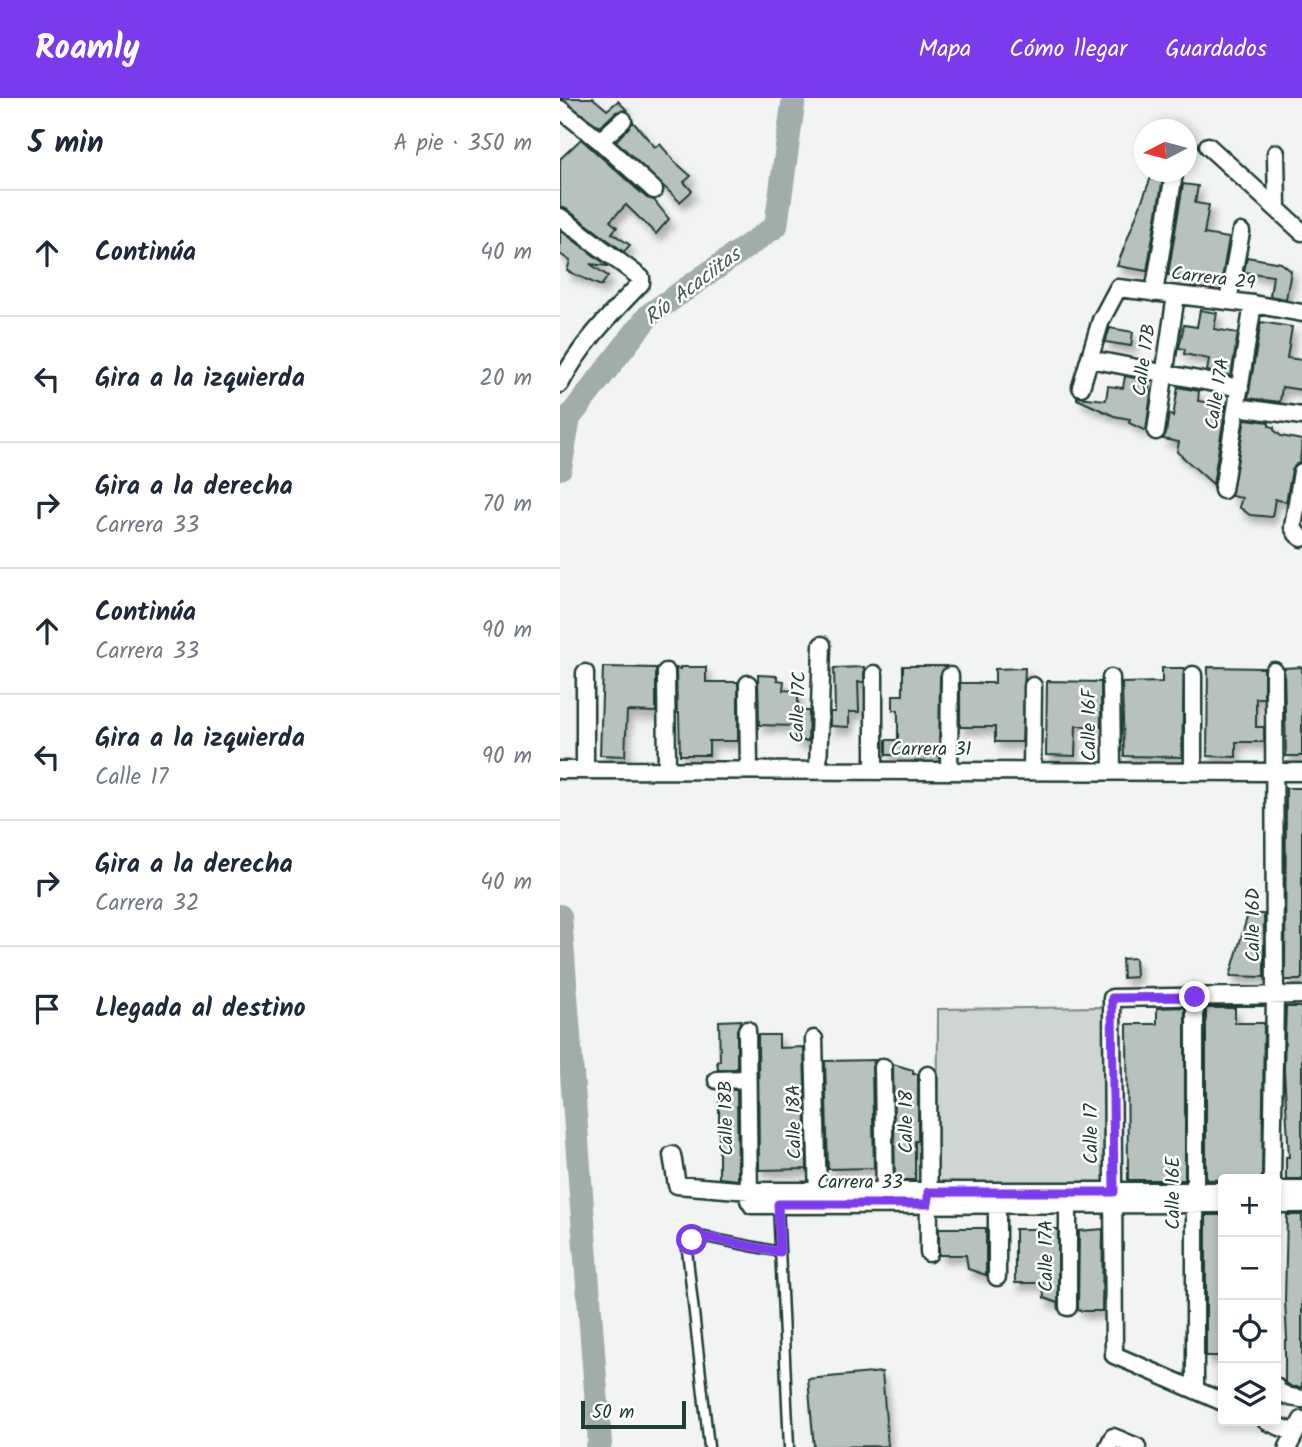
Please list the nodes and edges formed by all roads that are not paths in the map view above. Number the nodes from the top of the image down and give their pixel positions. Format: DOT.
graph roads {
  1 [pos="560,109"];
  2 [pos="623,120"];
  3 [pos="600,141"];
  4 [pos="1208,146"];
  5 [pos="1276,153"];
  6 [pos="1173,182"];
  7 [pos="653,190"];
  8 [pos="1277,208"];
  9 [pos="560,217"];
  10 [pos="1241,232"];
  11 [pos="1302,232"];
  12 [pos="1154,293"];
  13 [pos="1176,295"];
  14 [pos="1228,301"];
  15 [pos="1253,304"];
  16 [pos="1302,313"];
  17 [pos="1090,359"];
  18 [pos="1164,375"];
  19 [pos="560,384"];
  20 [pos="1081,387"];
  21 [pos="1240,388"];
  22 [pos="1237,407"];
  23 [pos="1302,416"];
  24 [pos="1156,431"];
  25 [pos="1302,472"];
  26 [pos="1223,490"];
  27 [pos="1298,534"];
  28 [pos="822,645"];
  29 [pos="1274,671"];
  30 [pos="666,672"];
  31 [pos="585,673"];
  32 [pos="874,674"];
  33 [pos="950,676"];
  34 [pos="1193,676"];
  35 [pos="1111,678"];
  36 [pos="748,684"];
  37 [pos="1033,686"];
  38 [pos="573,770"];
  39 [pos="667,770"];
  40 [pos="749,770"];
  41 [pos="818,770"];
  42 [pos="874,771"];
  43 [pos="949,771"];
  44 [pos="1032,771"];
  45 [pos="1112,771"];
  46 [pos="1193,771"];
  47 [pos="1275,771"];
  48 [pos="1302,772"];
  49 [pos="1275,995"];
  50 [pos="1302,995"];
  51 [pos="1195,997"];
  52 [pos="747,1030"];
  53 [pos="814,1040"];
  54 [pos="883,1067"];
  55 [pos="928,1075"];
  56 [pos="747,1079"];
  57 [pos="717,1080"];
  58 [pos="672,1155"];
  59 [pos="1272,1174"];
  60 [pos="1281,1190"];
  61 [pos="1302,1190"];
  62 [pos="1218,1192"];
  63 [pos="750,1198"];
  64 [pos="818,1198"];
  65 [pos="885,1198"];
  66 [pos="928,1198"];
  67 [pos="1114,1198"];
  68 [pos="1195,1198"];
  69 [pos="1218,1203"];
  70 [pos="1302,1203"];
  71 [pos="778,1204"];
  72 [pos="1068,1204"];
  73 [pos="1281,1204"];
  74 [pos="997,1205"];
  75 [pos="780,1252"];
  76 [pos="929,1253"];
  77 [pos="997,1277"];
  78 [pos="1068,1307"];
  79 [pos="1195,1390"];
  80 [pos="1281,1391"];
  81 [pos="1302,1399"];
  82 [pos="1218,1400"];
  83 [pos="1278,1426"];
  84 [pos="1295,1433"];
  85 [pos="1110,1442"];
  86 [pos="709,1447"];
  87 [pos="789,1447"];
  88 [pos="1137,1447"];
  1 -- 3 [label="street"];
  2 -- 3 [label="street"];
  3 -- 7 [label="street"];
  4 -- 8 [label="street"];
  5 -- 8 [label="street"];
  6 -- 12 [label="street"];
  8 -- 11 [label="street"];
  9 -- 19 [label="street"];
  10 -- 14 [label="street"];
  12 -- 13 [label="street, Carrera 29"];
  12 -- 17 [label="street, Carrera 29"];
  13 -- 14 [label="street, Carrera 29"];
  13 -- 18 [label="street, Calle 17B"];
  14 -- 15 [label="street, Carrera 29"];
  15 -- 16 [label="street, Carrera 29"];
  15 -- 21 [label="street, Calle 17A"];
  17 -- 18 [label="street"];
  17 -- 20 [label="street"];
  18 -- 21 [label="street"];
  18 -- 24 [label="street, Calle 17B"];
  21 -- 22 [label="street, Calle 17A"];
  22 -- 23 [label="street"];
  22 -- 26 [label="street, Calle 17A"];
  25 -- 27 [label="street"];
  28 -- 41 [label="street, Calle 17C"];
  29 -- 47 [label="street, Calle 16D"];
  30 -- 39 [label="street"];
  31 -- 38 [label="street"];
  32 -- 42 [label="street"];
  33 -- 43 [label="street"];
  34 -- 46 [label="street"];
  35 -- 45 [label="street, Calle 16F"];
  36 -- 40 [label="street"];
  37 -- 44 [label="street"];
  38 -- 39 [label="street, Carrera 31"];
  39 -- 40 [label="street, Carrera 31"];
  40 -- 41 [label="street, Carrera 31"];
  41 -- 42 [label="street, Carrera 31"];
  42 -- 43 [label="street, Carrera 31"];
  43 -- 44 [label="street, Carrera 31"];
  44 -- 45 [label="street, Carrera 31"];
  45 -- 46 [label="street, Carrera 31"];
  46 -- 47 [label="street, Carrera 31"];
  47 -- 48 [label="street, Carrera 31"];
  47 -- 49 [label="street, Calle 16D"];
  49 -- 50 [label="street"];
  49 -- 51 [label="street"];
  49 -- 59 [label="street, Calle 16D"];
  51 -- 67 [label="street, Calle 17"];
  51 -- 68 [label="street, Calle 16E"];
  52 -- 56 [label="street, Calle 18B"];
  53 -- 64 [label="street, Calle 18A"];
  54 -- 65 [label="street"];
  55 -- 66 [label="street, Calle 18"];
  56 -- 57 [label="street"];
  56 -- 63 [label="street, Calle 18B"];
  58 -- 63 [label="street"];
  60 -- 61 [label="street"];
  62 -- 68 [label="street, Carrera 33"];
  63 -- 64 [label="street, Carrera 33"];
  63 -- 71 [label="street, Carrera 33"];
  64 -- 65 [label="street, Carrera 33"];
  64 -- 71 [label="street, Carrera 33"];
  65 -- 66 [label="street, Carrera 33"];
  66 -- 67 [label="street, Carrera 33"];
  66 -- 74 [label="street, Carrera 33"];
  66 -- 76 [label="street, Calle 18"];
  67 -- 68 [label="street, Carrera 33"];
  67 -- 72 [label="street, Carrera 33"];
  67 -- 79 [label="street, Calle 17"];
  68 -- 69 [label="street, Carrera 33"];
  68 -- 79 [label="street, Calle 16E"];
  70 -- 73 [label="street"];
  71 -- 75 [label="lane"];
  72 -- 74 [label="street, Carrera 33"];
  72 -- 78 [label="street, Calle 17A"];
  74 -- 77 [label="street"];
  75 -- 86 [label="lane"];
  75 -- 87 [label="lane"];
  79 -- 82 [label="street"];
  80 -- 81 [label="street"];
  83 -- 84 [label="street"];
  85 -- 88 [label="street"];
}
